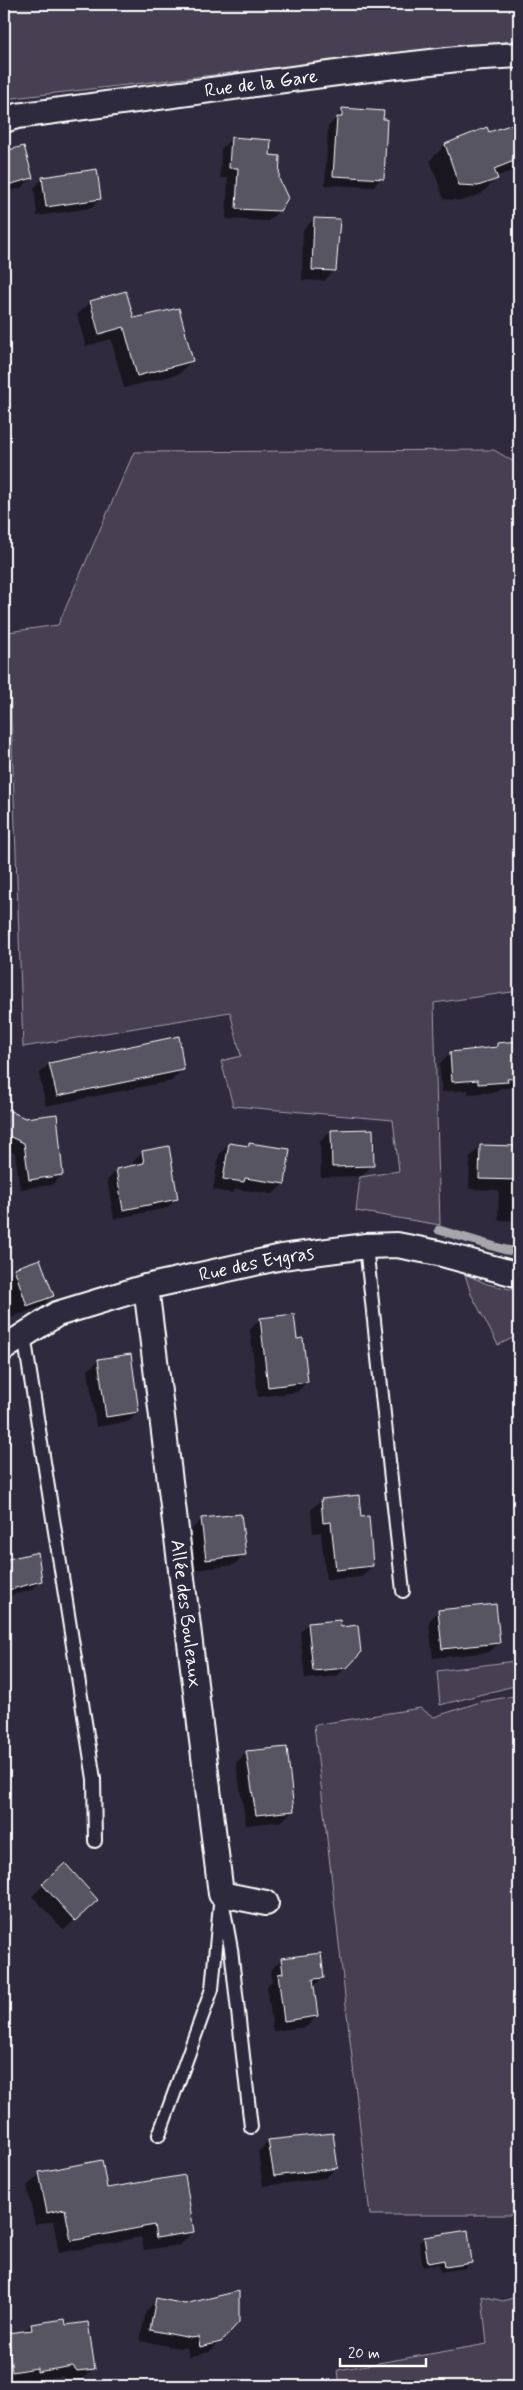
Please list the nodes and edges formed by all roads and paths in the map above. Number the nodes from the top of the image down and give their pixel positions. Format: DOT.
graph roads {
  1 [pos="519,55"];
  2 [pos="4,120"];
  3 [pos="366,1246"];
  4 [pos="519,1275"];
  5 [pos="146,1288"];
  6 [pos="24,1335"];
  7 [pos="4,1348"];
  8 [pos="403,1591"];
  9 [pos="95,1841"];
  10 [pos="221,1894"];
  11 [pos="266,1903"];
  12 [pos="251,2127"];
  13 [pos="159,2135"];
  1 -- 2 [label="street, Rue de la Gare"];
  3 -- 4 [label="street, Rue des Eygras"];
  3 -- 5 [label="street, Rue des Eygras"];
  3 -- 8 [label="lane"];
  5 -- 6 [label="street, Rue des Eygras"];
  5 -- 10 [label="street, Allée des Bouleaux"];
  6 -- 7 [label="street, Rue des Eygras"];
  6 -- 9 [label="lane"];
  10 -- 11 [label="street"];
  10 -- 12 [label="lane"];
  10 -- 13 [label="lane"];
}
